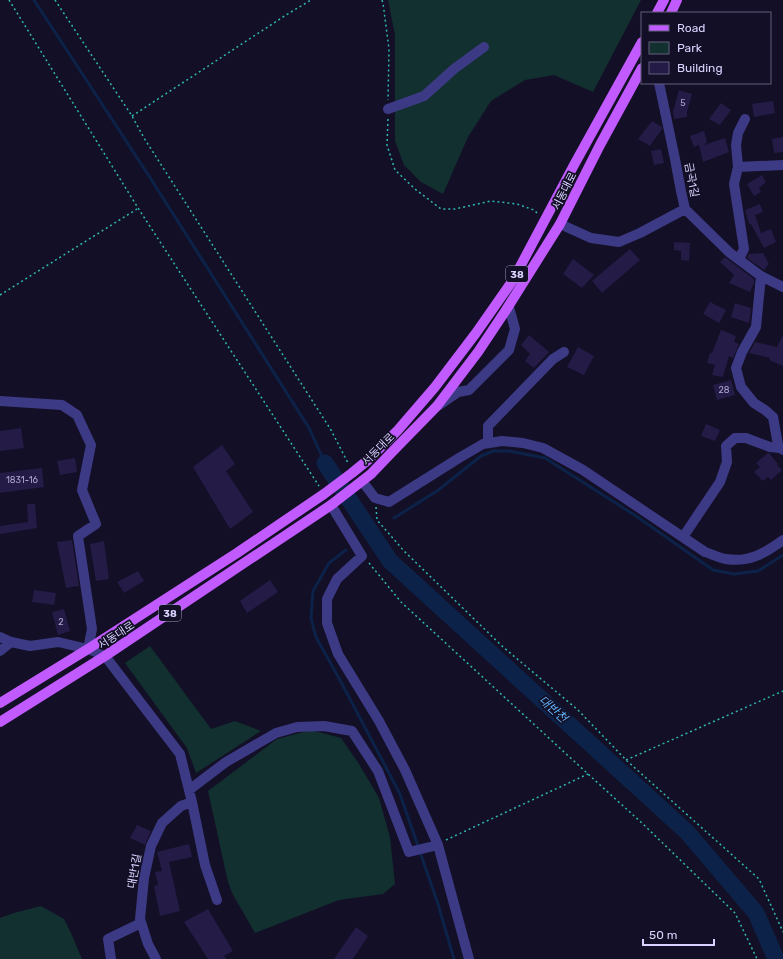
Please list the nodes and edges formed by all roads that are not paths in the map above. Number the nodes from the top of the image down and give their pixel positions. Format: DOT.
graph roads {
  1 [pos="664,0"];
  2 [pos="677,0"];
  3 [pos="658,12"];
  4 [pos="671,12"];
  5 [pos="641,44"];
  6 [pos="484,47"];
  7 [pos="632,61"];
  8 [pos="641,66"];
  9 [pos="641,69"];
  10 [pos="660,84"];
  11 [pos="388,109"];
  12 [pos="744,119"];
  13 [pos="783,165"];
  14 [pos="738,167"];
  15 [pos="685,209"];
  16 [pos="560,224"];
  17 [pos="739,260"];
  18 [pos="761,276"];
  19 [pos="783,288"];
  20 [pos="509,306"];
  21 [pos="564,352"];
  22 [pos="0,401"];
  23 [pos="438,406"];
  24 [pos="488,443"];
  25 [pos="782,449"];
  26 [pos="359,483"];
  27 [pos="334,503"];
  28 [pos="683,537"];
  29 [pos="783,540"];
  30 [pos="0,638"];
  31 [pos="11,642"];
  32 [pos="88,648"];
  33 [pos="0,651"];
  34 [pos="105,656"];
  35 [pos="0,703"];
  36 [pos="0,722"];
  37 [pos="189,790"];
  38 [pos="192,802"];
  39 [pos="438,844"];
  40 [pos="216,900"];
  41 [pos="141,923"];
  42 [pos="111,959"];
  43 [pos="156,959"];
  44 [pos="469,959"];
  1 -- 3 [label="main road"];
  2 -- 4 [label="main road"];
  5 -- 7 [label="main road, 서동대로 / 38"];
  6 -- 11 [label="street"];
  7 -- 8 [label="street"];
  7 -- 32 [label="main road, 서동대로 / 38"];
  9 -- 16 [label="main road, 서동대로 / 38"];
  10 -- 15 [label="street, 금곡1길"];
  12 -- 14 [label="street"];
  13 -- 14 [label="street"];
  14 -- 17 [label="street"];
  15 -- 16 [label="street"];
  15 -- 17 [label="street, 금곡1길"];
  16 -- 20 [label="main road, 서동대로 / 38"];
  17 -- 18 [label="street, 금곡1길"];
  18 -- 19 [label="street, 금곡1길"];
  18 -- 25 [label="street"];
  20 -- 23 [label="main road, 서동대로 / 38"];
  20 -- 23 [label="street"];
  21 -- 24 [label="street"];
  22 -- 32 [label="street, 서동대로"];
  23 -- 26 [label="main road, 서동대로 / 38"];
  24 -- 26 [label="street"];
  24 -- 28 [label="street"];
  25 -- 28 [label="street"];
  26 -- 27 [label="main road, 서동대로 / 38"];
  27 -- 34 [label="main road, 서동대로 / 38"];
  27 -- 39 [label="street"];
  28 -- 29 [label="street"];
  30 -- 31 [label="street"];
  31 -- 32 [label="street"];
  31 -- 33 [label="street"];
  32 -- 34 [label="street"];
  32 -- 35 [label="main road, 서동대로 / 38"];
  34 -- 36 [label="main road, 서동대로 / 38"];
  34 -- 37 [label="street"];
  37 -- 38 [label="street"];
  37 -- 39 [label="street"];
  38 -- 40 [label="street"];
  38 -- 41 [label="street, 대반1길"];
  39 -- 44 [label="street"];
  41 -- 42 [label="street"];
  41 -- 43 [label="street, 대반1길"];
}
